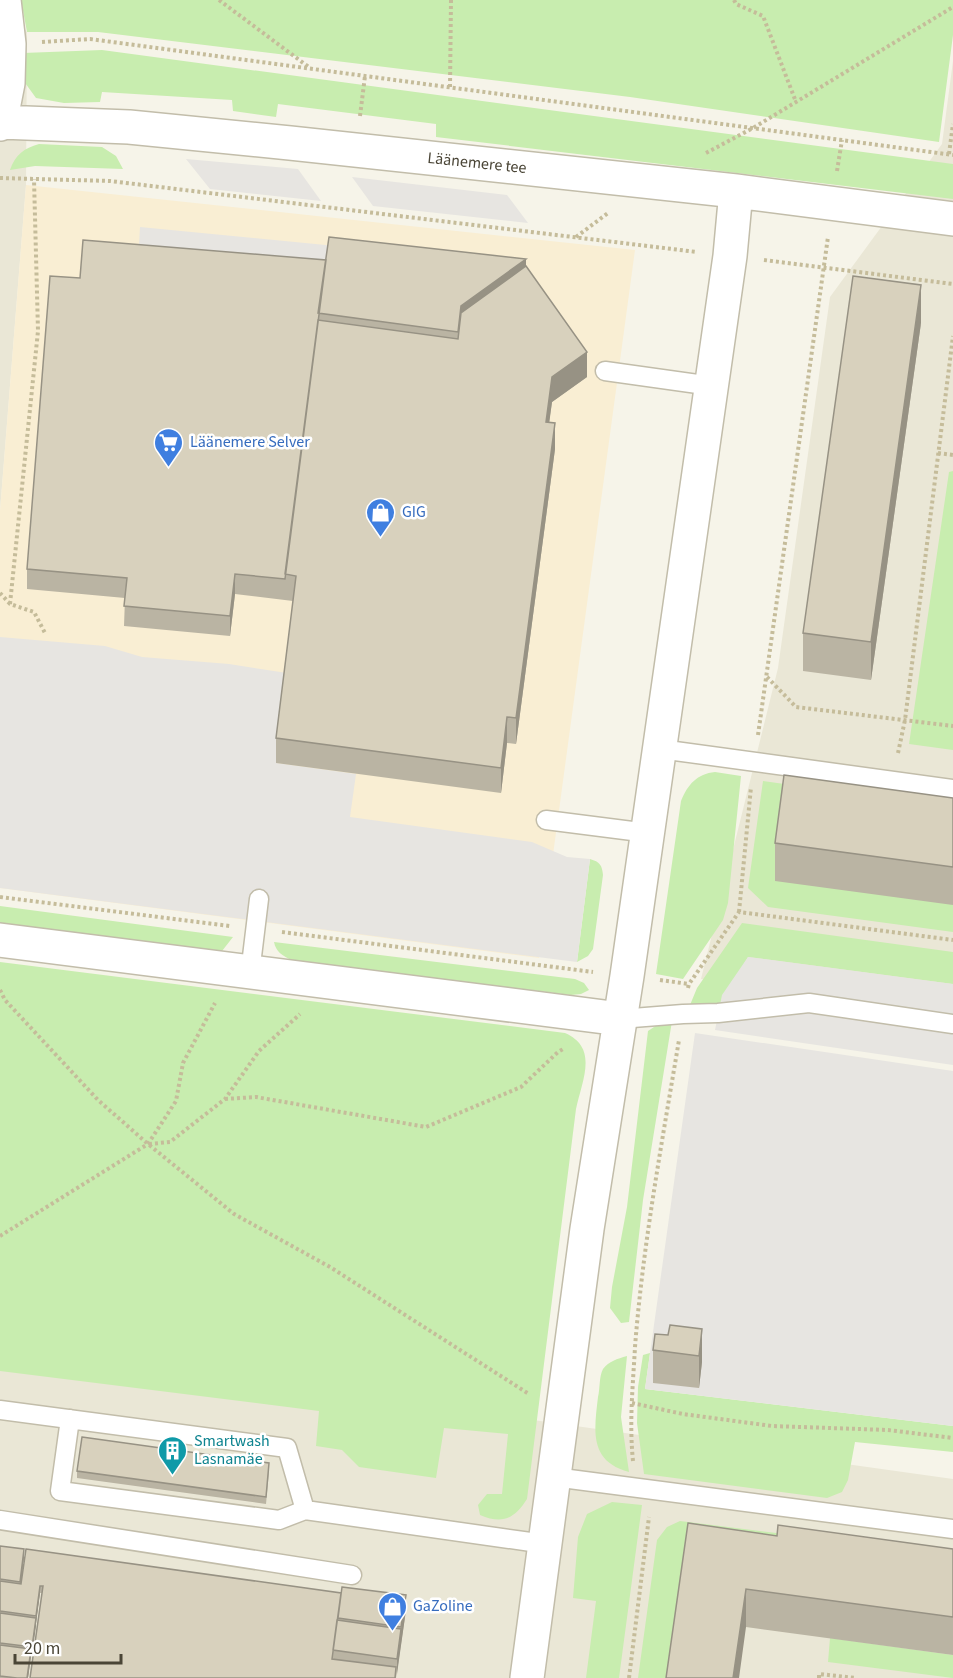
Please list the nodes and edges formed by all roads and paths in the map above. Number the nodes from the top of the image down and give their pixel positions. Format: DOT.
graph roads {
  1 [pos="3,0"];
  2 [pos="219,0"];
  3 [pos="451,0"];
  4 [pos="734,0"];
  5 [pos="953,7"];
  6 [pos="9,44"];
  7 [pos="311,68"];
  8 [pos="450,87"];
  9 [pos="796,102"];
  10 [pos="0,123"];
  11 [pos="953,124"];
  12 [pos="753,128"];
  13 [pos="951,155"];
  14 [pos="0,178"];
  15 [pos="34,179"];
  16 [pos="736,190"];
  17 [pos="833,203"];
  18 [pos="953,219"];
  19 [pos="730,256"];
  20 [pos="824,268"];
  21 [pos="953,284"];
  22 [pos="953,336"];
  23 [pos="605,371"];
  24 [pos="711,386"];
  25 [pos="938,453"];
  26 [pos="953,455"];
  27 [pos="0,592"];
  28 [pos="10,604"];
  29 [pos="45,633"];
  30 [pos="766,677"];
  31 [pos="905,720"];
  32 [pos="953,726"];
  33 [pos="660,749"];
  34 [pos="754,762"];
  35 [pos="893,781"];
  36 [pos="953,789"];
  37 [pos="546,820"];
  38 [pos="648,833"];
  39 [pos="0,897"];
  40 [pos="259,899"];
  41 [pos="739,912"];
  42 [pos="256,929"];
  43 [pos="0,940"];
  44 [pos="953,940"];
  45 [pos="397,948"];
  46 [pos="388,953"];
  47 [pos="241,972"];
  48 [pos="627,976"];
  49 [pos="334,983"];
  50 [pos="688,984"];
  51 [pos="0,990"];
  52 [pos="683,1014"];
  53 [pos="620,1019"];
  54 [pos="953,1024"];
  55 [pos="568,1047"];
  56 [pos="225,1099"];
  57 [pos="148,1144"];
  58 [pos="0,1236"];
  59 [pos="632,1403"];
  60 [pos="0,1410"];
  61 [pos="562,1414"];
  62 [pos="70,1419"];
  63 [pos="953,1438"];
  64 [pos="554,1477"];
  65 [pos="636,1487"];
  66 [pos="305,1510"];
  67 [pos="650,1514"];
  68 [pos="0,1520"];
  69 [pos="953,1529"];
  70 [pos="544,1544"];
  71 [pos="352,1575"];
  72 [pos="527,1678"];
  73 [pos="629,1678"];
  74 [pos="819,1678"];
  75 [pos="856,1678"];
  1 -- 6 [label="street"];
  2 -- 7 [label="path"];
  3 -- 8 [label="path"];
  4 -- 9 [label="path"];
  5 -- 9 [label="path"];
  6 -- 7 [label="path"];
  6 -- 10 [label="street"];
  7 -- 8 [label="path"];
  8 -- 12 [label="path"];
  9 -- 12 [label="path"];
  10 -- 16 [label="street, Läänemere tee"];
  11 -- 13 [label="path"];
  12 -- 13 [label="path"];
  14 -- 15 [label="path"];
  15 -- 19 [label="path"];
  15 -- 28 [label="path"];
  16 -- 17 [label="street, Läänemere tee"];
  16 -- 19 [label="street"];
  17 -- 18 [label="street, Läänemere tee"];
  17 -- 20 [label="path"];
  19 -- 20 [label="path"];
  19 -- 24 [label="street"];
  20 -- 21 [label="path"];
  20 -- 30 [label="path"];
  22 -- 25 [label="path"];
  23 -- 24 [label="lane"];
  24 -- 33 [label="street"];
  25 -- 26 [label="path"];
  25 -- 31 [label="path"];
  27 -- 28 [label="path"];
  28 -- 29 [label="path"];
  30 -- 31 [label="path"];
  30 -- 34 [label="path"];
  31 -- 32 [label="path"];
  31 -- 35 [label="path"];
  33 -- 34 [label="lane"];
  33 -- 38 [label="street"];
  34 -- 35 [label="lane"];
  34 -- 41 [label="path"];
  35 -- 36 [label="lane"];
  37 -- 38 [label="lane"];
  38 -- 48 [label="street"];
  39 -- 42 [label="path"];
  40 -- 42 [label="lane"];
  41 -- 44 [label="path"];
  41 -- 50 [label="path"];
  42 -- 45 [label="path"];
  42 -- 47 [label="lane"];
  43 -- 47 [label="street"];
  45 -- 46 [label="path"];
  45 -- 48 [label="path"];
  47 -- 49 [label="street"];
  47 -- 57 [label="path"];
  48 -- 50 [label="path"];
  48 -- 53 [label="street"];
  49 -- 53 [label="street"];
  49 -- 56 [label="path"];
  50 -- 52 [label="path"];
  51 -- 57 [label="path"];
  52 -- 53 [label="lane"];
  52 -- 54 [label="lane"];
  52 -- 59 [label="path"];
  53 -- 61 [label="street"];
  55 -- 56 [label="path"];
  56 -- 57 [label="path"];
  57 -- 58 [label="path"];
  57 -- 61 [label="path"];
  59 -- 63 [label="path"];
  59 -- 65 [label="path"];
  60 -- 62 [label="lane"];
  61 -- 64 [label="street"];
  62 -- 66 [label="lane"];
  62 -- 66 [label="lane"];
  64 -- 65 [label="lane"];
  64 -- 70 [label="street"];
  65 -- 69 [label="lane"];
  66 -- 70 [label="lane"];
  67 -- 73 [label="path"];
  68 -- 71 [label="lane"];
  70 -- 72 [label="street"];
  74 -- 75 [label="path"];
}
